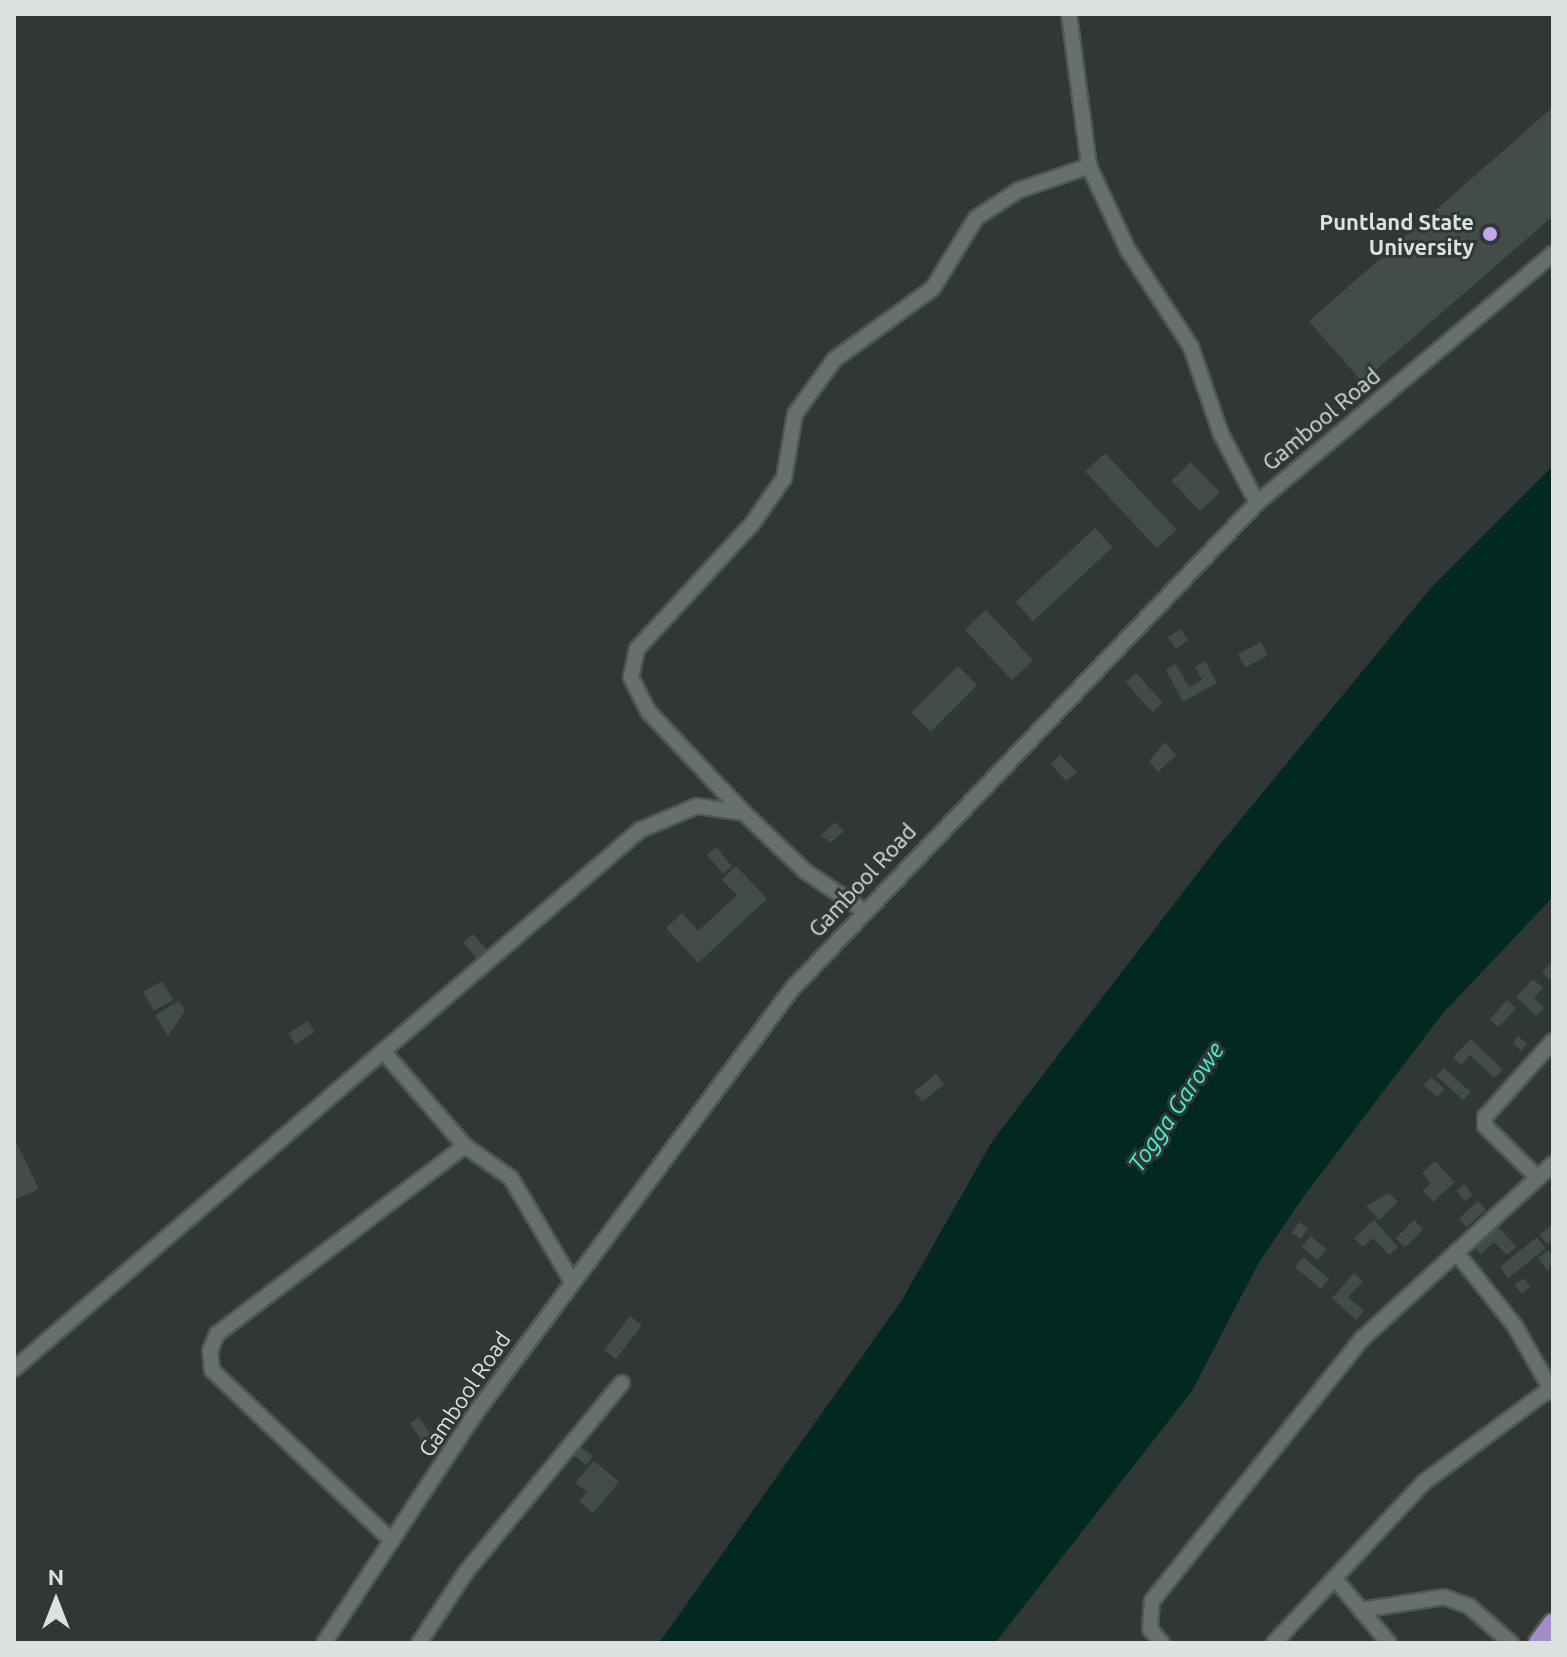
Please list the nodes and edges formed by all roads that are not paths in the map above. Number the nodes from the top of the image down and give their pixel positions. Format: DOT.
graph roads {
  1 [pos="1069,14"];
  2 [pos="1089,166"];
  3 [pos="1553,254"];
  4 [pos="1257,503"];
  5 [pos="744,813"];
  6 [pos="864,911"];
  7 [pos="1553,1043"];
  8 [pos="383,1051"];
  9 [pos="465,1146"];
  10 [pos="1553,1164"];
  11 [pos="1538,1178"];
  12 [pos="1456,1252"];
  13 [pos="571,1280"];
  14 [pos="14,1369"];
  15 [pos="622,1383"];
  16 [pos="1550,1391"];
  17 [pos="392,1541"];
  18 [pos="1335,1579"];
  19 [pos="1361,1610"];
  20 [pos="1553,1624"];
  21 [pos="324,1643"];
  22 [pos="419,1643"];
  23 [pos="1162,1643"];
  24 [pos="1274,1643"];
  25 [pos="1389,1643"];
  26 [pos="1511,1643"];
  27 [pos="1539,1643"];
  1 -- 2 [label="street"];
  2 -- 4 [label="street"];
  2 -- 5 [label="street"];
  3 -- 4 [label="street, Gambool Road"];
  4 -- 6 [label="street, Gambool Road"];
  5 -- 6 [label="street"];
  5 -- 8 [label="street"];
  6 -- 13 [label="street, Gambool Road"];
  7 -- 11 [label="street"];
  8 -- 9 [label="street"];
  8 -- 14 [label="street"];
  9 -- 13 [label="street"];
  9 -- 17 [label="street"];
  10 -- 11 [label="street"];
  11 -- 12 [label="street"];
  12 -- 16 [label="street"];
  12 -- 23 [label="street"];
  13 -- 17 [label="street, Gambool Road"];
  15 -- 22 [label="street"];
  16 -- 18 [label="street"];
  17 -- 21 [label="street, Gambool Road"];
  18 -- 19 [label="street"];
  18 -- 24 [label="street"];
  19 -- 25 [label="street"];
  19 -- 26 [label="street"];
  20 -- 27 [label="main road"];
}
